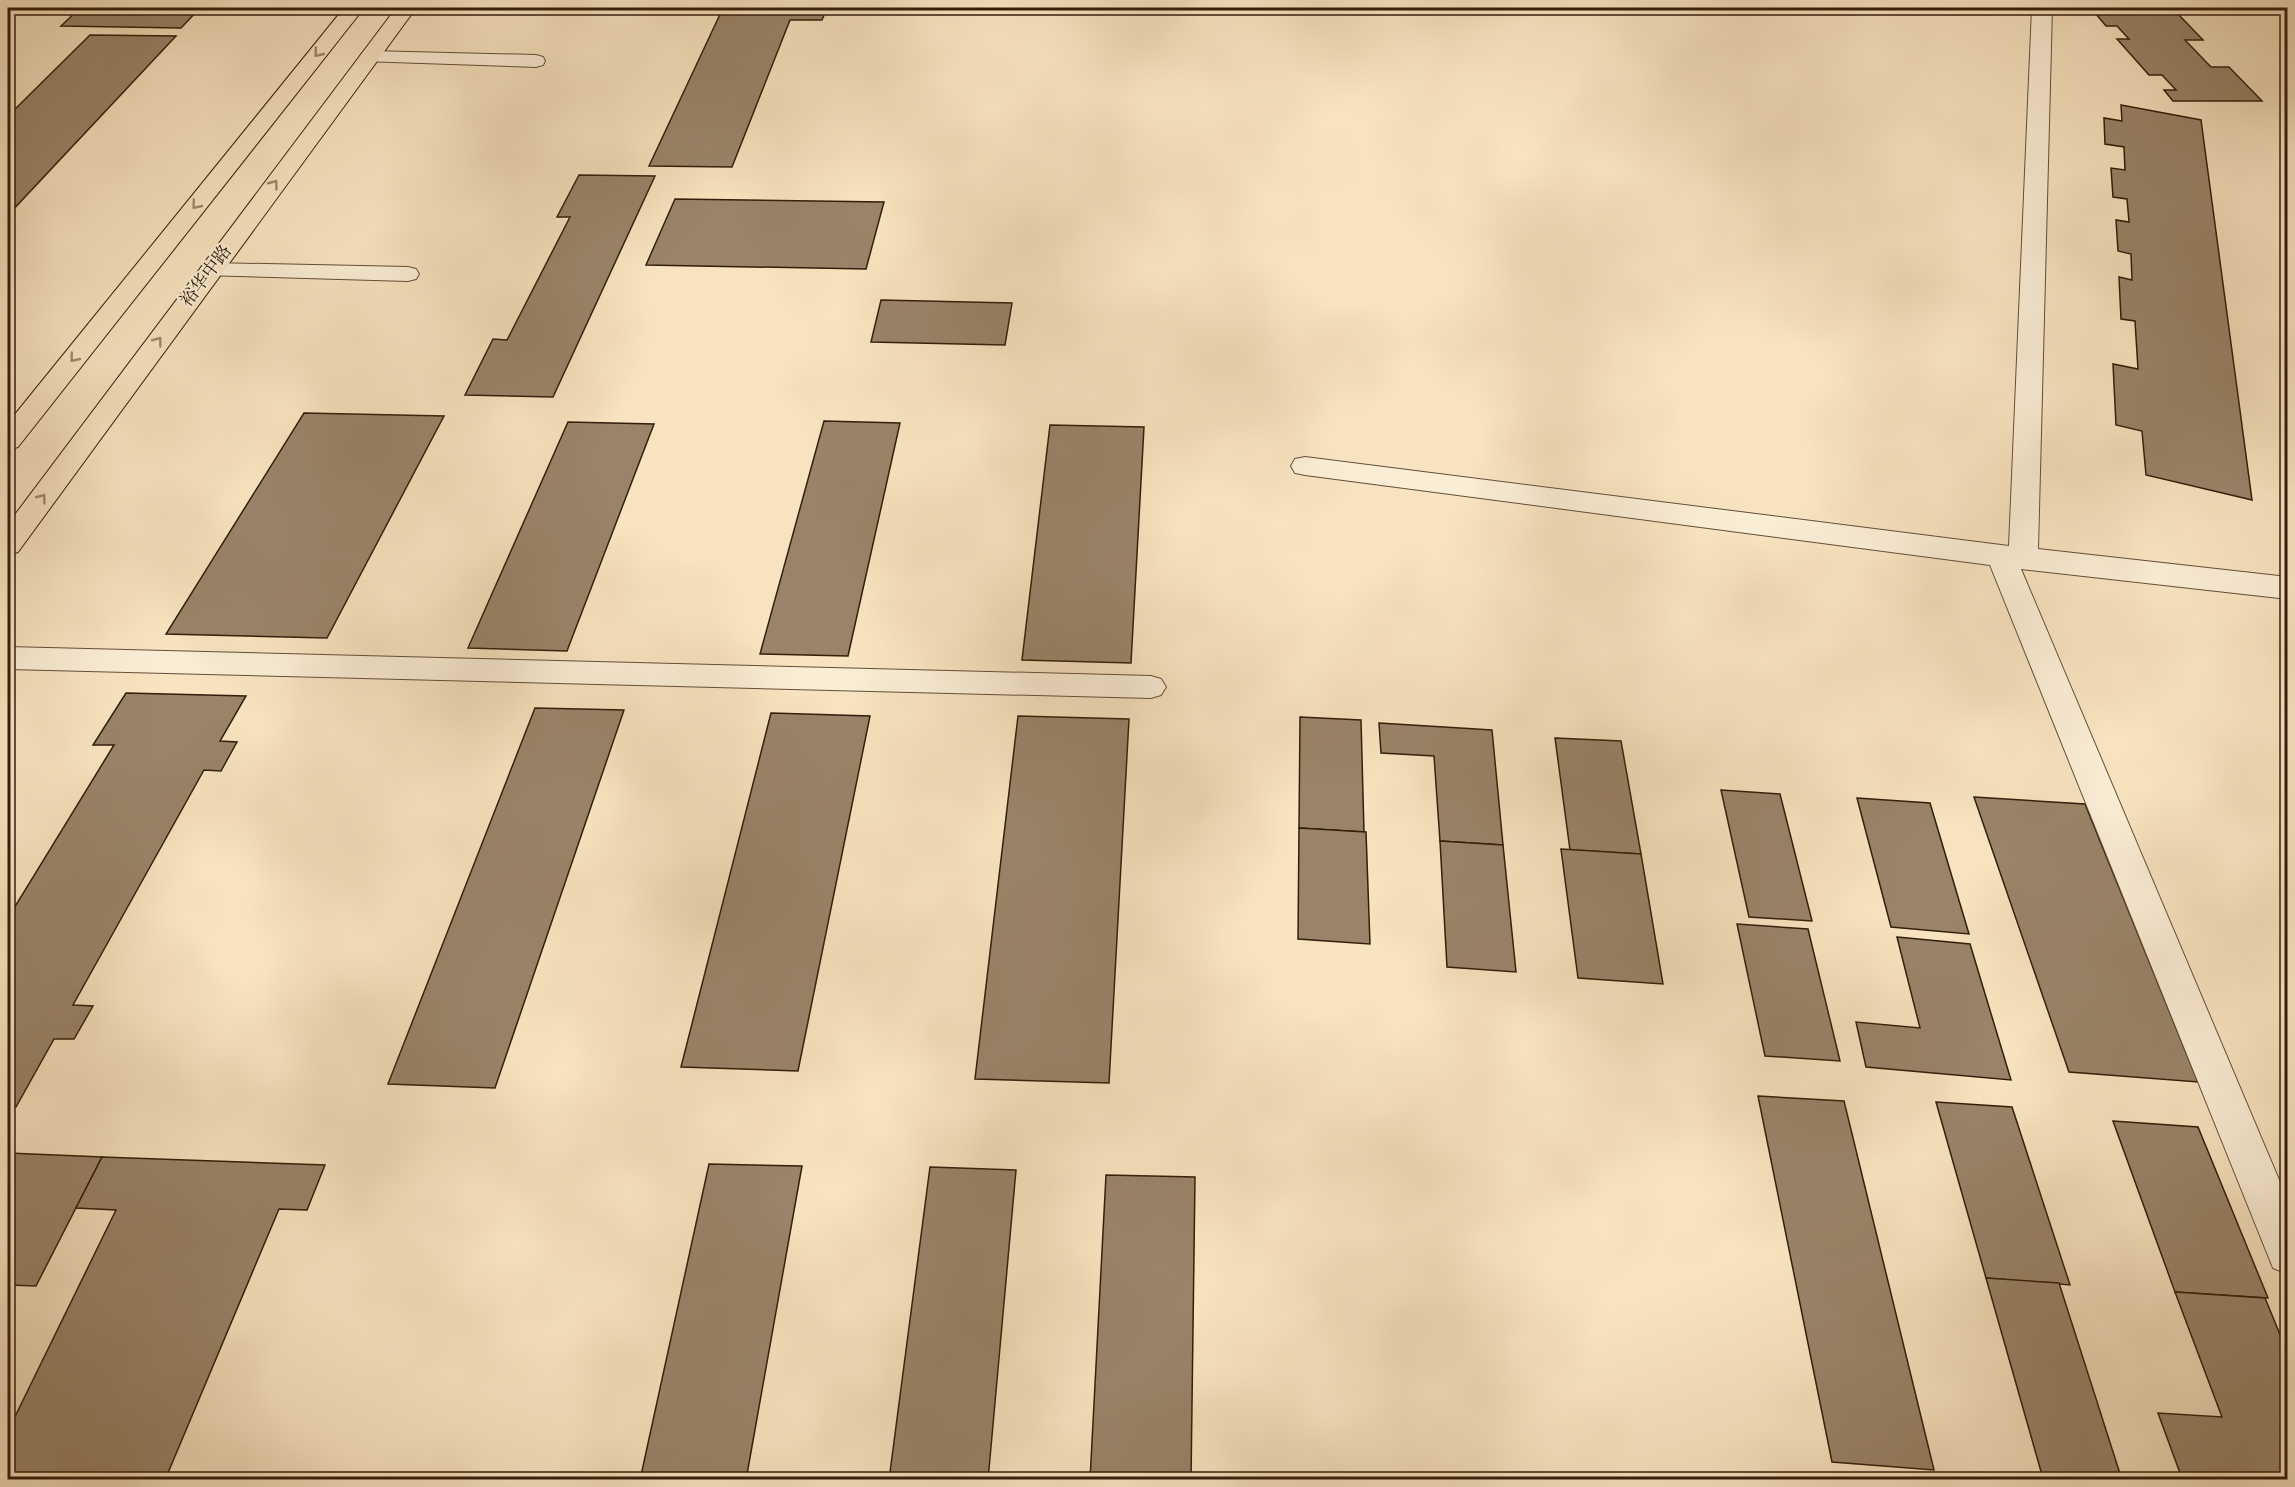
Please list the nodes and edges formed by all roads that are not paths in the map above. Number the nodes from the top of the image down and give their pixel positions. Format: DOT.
graph roads {
  1 [pos="354,8"];
  2 [pos="405,8"];
  3 [pos="2042,8"];
  4 [pos="369,57"];
  5 [pos="536,61"];
  6 [pos="211,270"];
  7 [pos="408,274"];
  8 [pos="8,441"];
  9 [pos="1305,466"];
  10 [pos="8,545"];
  11 [pos="2012,557"];
  12 [pos="2288,588"];
  13 [pos="8,658"];
  14 [pos="1151,687"];
  15 [pos="2288,1253"];
  1 -- 8 [label="main road, one-way"];
  2 -- 4 [label="main road, 裕华中路"];
  3 -- 11 [label="street"];
  4 -- 5 [label="lane"];
  6 -- 4 [label="main road, 裕华中路, one-way"];
  6 -- 7 [label="lane"];
  10 -- 6 [label="main road, 裕华中路, one-way"];
  9 -- 11 [label="street"];
  11 -- 12 [label="street"];
  11 -- 15 [label="street"];
  13 -- 14 [label="lane"];
}
